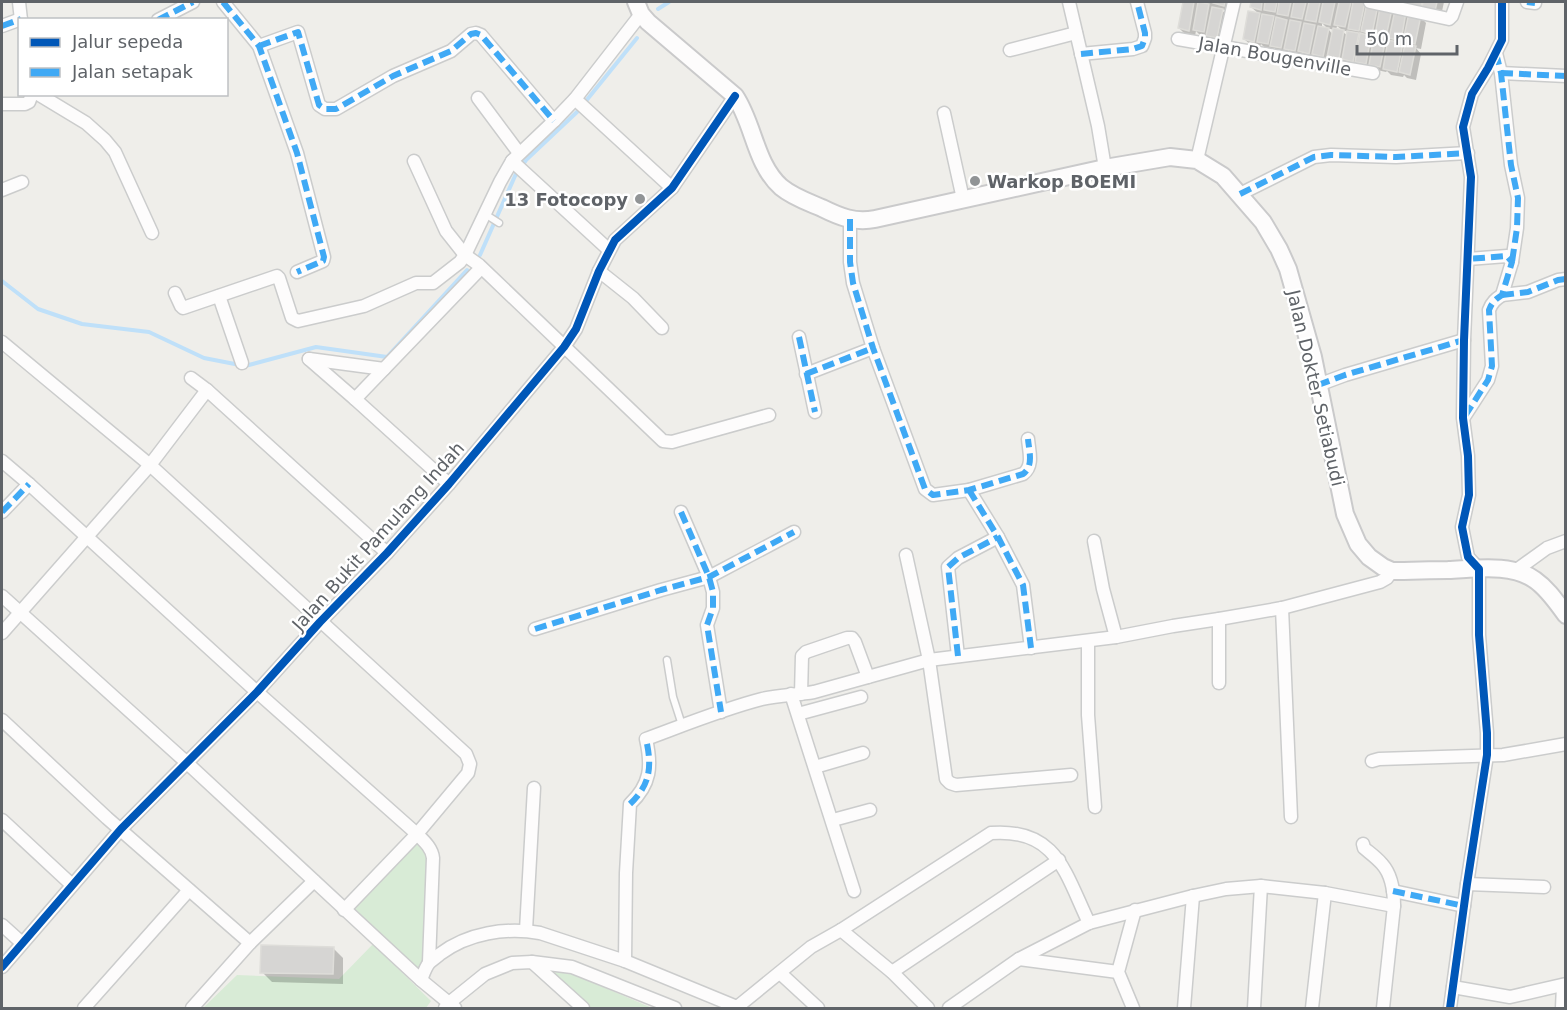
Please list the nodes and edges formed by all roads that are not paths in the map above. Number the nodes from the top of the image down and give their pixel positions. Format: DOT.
graph roads {
  1 [pos="19,2"];
  2 [pos="193,2"];
  3 [pos="223,2"];
  4 [pos="1069,2"];
  5 [pos="1137,2"];
  6 [pos="1234,2"];
  7 [pos="1370,2"];
  8 [pos="1457,2"];
  9 [pos="1502,2"];
  10 [pos="639,8"];
  11 [pos="21,18"];
  12 [pos="162,18"];
  13 [pos="18,20"];
  14 [pos="2,26"];
  15 [pos="1076,33"];
  16 [pos="1178,39"];
  17 [pos="259,46"];
  18 [pos="1223,46"];
  19 [pos="1010,50"];
  20 [pos="1496,53"];
  21 [pos="1081,54"];
  22 [pos="1373,73"];
  23 [pos="1501,73"];
  24 [pos="1566,76"];
  25 [pos="31,96"];
  26 [pos="41,96"];
  27 [pos="735,96"];
  28 [pos="478,98"];
  29 [pos="581,103"];
  30 [pos="2,104"];
  31 [pos="944,113"];
  32 [pos="554,122"];
  33 [pos="1468,153"];
  34 [pos="516,160"];
  35 [pos="1197,160"];
  36 [pos="414,161"];
  37 [pos="1105,168"];
  38 [pos="21,182"];
  39 [pos="672,188"];
  40 [pos="2,190"];
  41 [pos="1240,194"];
  42 [pos="963,199"];
  43 [pos="487,215"];
  44 [pos="850,219"];
  45 [pos="498,222"];
  46 [pos="152,233"];
  47 [pos="609,250"];
  48 [pos="465,255"];
  49 [pos="1467,259"];
  50 [pos="1512,262"];
  51 [pos="482,268"];
  52 [pos="599,271"];
  53 [pos="297,272"];
  54 [pos="1566,279"];
  55 [pos="175,293"];
  56 [pos="1502,295"];
  57 [pos="219,296"];
  58 [pos="662,328"];
  59 [pos="799,337"];
  60 [pos="1464,340"];
  61 [pos="2,342"];
  62 [pos="564,347"];
  63 [pos="873,348"];
  64 [pos="242,363"];
  65 [pos="384,369"];
  66 [pos="806,374"];
  67 [pos="191,378"];
  68 [pos="1318,385"];
  69 [pos="207,390"];
  70 [pos="355,399"];
  71 [pos="814,412"];
  72 [pos="769,416"];
  73 [pos="1463,418"];
  74 [pos="1028,439"];
  75 [pos="2,461"];
  76 [pos="150,465"];
  77 [pos="29,484"];
  78 [pos="449,484"];
  79 [pos="969,490"];
  80 [pos="2,512"];
  81 [pos="681,512"];
  82 [pos="794,532"];
  83 [pos="86,537"];
  84 [pos="998,537"];
  85 [pos="1095,541"];
  86 [pos="1566,541"];
  87 [pos="387,553"];
  88 [pos="906,555"];
  89 [pos="1479,569"];
  90 [pos="1392,571"];
  91 [pos="1515,571"];
  92 [pos="709,577"];
  93 [pos="2,596"];
  94 [pos="1282,608"];
  95 [pos="20,612"];
  96 [pos="1566,615"];
  97 [pos="1218,619"];
  98 [pos="320,622"];
  99 [pos="535,630"];
  100 [pos="2,633"];
  101 [pos="1116,637"];
  102 [pos="1088,641"];
  103 [pos="1031,648"];
  104 [pos="958,656"];
  105 [pos="667,660"];
  106 [pos="929,660"];
  107 [pos="868,676"];
  108 [pos="1219,683"];
  109 [pos="257,692"];
  110 [pos="796,694"];
  111 [pos="861,697"];
  112 [pos="721,712"];
  113 [pos="798,714"];
  114 [pos="2,720"];
  115 [pos="682,726"];
  116 [pos="1566,744"];
  117 [pos="863,753"];
  118 [pos="1487,755"];
  119 [pos="1372,761"];
  120 [pos="186,762"];
  121 [pos="815,767"];
  122 [pos="1071,775"];
  123 [pos="534,788"];
  124 [pos="1095,807"];
  125 [pos="870,810"];
  126 [pos="1291,817"];
  127 [pos="2,820"];
  128 [pos="833,820"];
  129 [pos="121,829"];
  130 [pos="417,834"];
  131 [pos="1363,844"];
  132 [pos="1059,860"];
  133 [pos="314,881"];
  134 [pos="1467,884"];
  135 [pos="72,885"];
  136 [pos="1261,886"];
  137 [pos="1544,888"];
  138 [pos="189,890"];
  139 [pos="854,891"];
  140 [pos="1393,891"];
  141 [pos="1325,893"];
  142 [pos="1193,896"];
  143 [pos="1394,906"];
  144 [pos="1464,906"];
  145 [pos="344,910"];
  146 [pos="1135,910"];
  147 [pos="1089,923"];
  148 [pos="2,925"];
  149 [pos="526,930"];
  150 [pos="840,930"];
  151 [pos="250,943"];
  152 [pos="22,944"];
  153 [pos="1019,959"];
  154 [pos="625,961"];
  155 [pos="532,962"];
  156 [pos="429,963"];
  157 [pos="2,967"];
  158 [pos="892,972"];
  159 [pos="1118,972"];
  160 [pos="780,973"];
  161 [pos="420,980"];
  162 [pos="1564,985"];
  163 [pos="1453,987"];
  164 [pos="1509,1003"];
  165 [pos="450,1007"];
  166 [pos="84,1008"];
  167 [pos="192,1008"];
  168 [pos="583,1008"];
  169 [pos="675,1008"];
  170 [pos="737,1008"];
  171 [pos="819,1008"];
  172 [pos="928,1008"];
  173 [pos="949,1008"];
  174 [pos="1133,1008"];
  175 [pos="1184,1008"];
  176 [pos="1254,1008"];
  177 [pos="1312,1008"];
  178 [pos="1383,1008"];
  179 [pos="1450,1008"];
  180 [pos="1562,1008"];
  1 -- 11 [label="street"];
  2 -- 12 [label="street"];
  3 -- 17 [label="street"];
  4 -- 15 [label="street"];
  5 -- 21 [label="street"];
  6 -- 18 [label="street"];
  7 -- 8 [label="street"];
  9 -- 20 [label="street"];
  10 -- 27 [label="main road, Jalan Dokter Setiabudi"];
  10 -- 29 [label="street"];
  13 -- 14 [label="street"];
  15 -- 19 [label="street"];
  15 -- 21 [label="street"];
  16 -- 18 [label="street, Jalan Bougenville"];
  17 -- 32 [label="street"];
  17 -- 53 [label="street"];
  18 -- 22 [label="street, Jalan Bougenville"];
  18 -- 35 [label="street"];
  20 -- 23 [label="street"];
  20 -- 33 [label="street"];
  21 -- 37 [label="street"];
  23 -- 24 [label="street"];
  23 -- 50 [label="street"];
  25 -- 30 [label="street"];
  26 -- 46 [label="street"];
  27 -- 39 [label="street, Jalan Bukit Pamulang Indah"];
  27 -- 44 [label="main road, Jalan Dokter Setiabudi"];
  28 -- 34 [label="street"];
  29 -- 32 [label="street"];
  29 -- 39 [label="street"];
  31 -- 42 [label="street"];
  32 -- 34 [label="street"];
  33 -- 41 [label="street"];
  33 -- 49 [label="street"];
  34 -- 43 [label="street"];
  34 -- 47 [label="street"];
  35 -- 37 [label="main road, Jalan Dokter Setiabudi"];
  35 -- 41 [label="main road, Jalan Dokter Setiabudi"];
  36 -- 48 [label="street"];
  37 -- 42 [label="main road, Jalan Dokter Setiabudi"];
  38 -- 40 [label="street"];
  39 -- 47 [label="street, Jalan Bukit Pamulang Indah"];
  41 -- 68 [label="main road, Jalan Dokter Setiabudi"];
  42 -- 44 [label="main road, Jalan Dokter Setiabudi"];
  43 -- 45 [label="lane"];
  43 -- 48 [label="street"];
  44 -- 63 [label="street"];
  47 -- 52 [label="street, Jalan Bukit Pamulang Indah"];
  48 -- 51 [label="street"];
  48 -- 57 [label="street"];
  49 -- 50 [label="street"];
  49 -- 60 [label="street"];
  50 -- 56 [label="street"];
  51 -- 62 [label="street"];
  51 -- 65 [label="street"];
  52 -- 58 [label="street"];
  52 -- 62 [label="street, Jalan Bukit Pamulang Indah"];
  54 -- 56 [label="street"];
  55 -- 57 [label="street"];
  56 -- 73 [label="street"];
  57 -- 64 [label="street"];
  59 -- 66 [label="street"];
  60 -- 68 [label="street"];
  60 -- 73 [label="street"];
  61 -- 76 [label="street"];
  62 -- 72 [label="street"];
  62 -- 78 [label="street, Jalan Bukit Pamulang Indah"];
  63 -- 66 [label="street"];
  63 -- 79 [label="street"];
  65 -- 70 [label="street"];
  65 -- 70 [label="street"];
  66 -- 71 [label="street"];
  67 -- 69 [label="street"];
  68 -- 90 [label="main road, Jalan Dokter Setiabudi"];
  69 -- 76 [label="street"];
  69 -- 87 [label="street"];
  70 -- 78 [label="street"];
  73 -- 89 [label="street"];
  74 -- 79 [label="street"];
  75 -- 77 [label="street"];
  76 -- 83 [label="street"];
  76 -- 98 [label="street"];
  77 -- 80 [label="street"];
  77 -- 83 [label="street"];
  78 -- 87 [label="street, Jalan Bukit Pamulang Indah"];
  79 -- 84 [label="street"];
  81 -- 92 [label="street"];
  82 -- 92 [label="street"];
  83 -- 95 [label="street"];
  83 -- 109 [label="street"];
  84 -- 103 [label="street"];
  84 -- 104 [label="street"];
  85 -- 101 [label="street"];
  86 -- 91 [label="street"];
  87 -- 98 [label="street, Jalan Bukit Pamulang Indah"];
  88 -- 106 [label="street"];
  89 -- 90 [label="main road"];
  89 -- 91 [label="main road"];
  89 -- 118 [label="street"];
  90 -- 94 [label="street"];
  91 -- 96 [label="main road"];
  92 -- 99 [label="street"];
  92 -- 112 [label="street"];
  93 -- 95 [label="street"];
  94 -- 97 [label="street"];
  94 -- 126 [label="street"];
  95 -- 100 [label="street"];
  95 -- 120 [label="street"];
  97 -- 101 [label="street"];
  97 -- 108 [label="street"];
  98 -- 109 [label="street, Jalan Bukit Pamulang Indah"];
  98 -- 130 [label="street"];
  101 -- 102 [label="street"];
  102 -- 103 [label="street"];
  102 -- 124 [label="street"];
  103 -- 104 [label="street"];
  104 -- 106 [label="street"];
  105 -- 115 [label="lane"];
  106 -- 107 [label="street"];
  106 -- 122 [label="street"];
  107 -- 110 [label="street"];
  107 -- 110 [label="street"];
  109 -- 120 [label="street, Jalan Bukit Pamulang Indah"];
  109 -- 130 [label="street"];
  110 -- 112 [label="street"];
  110 -- 113 [label="street"];
  111 -- 113 [label="street"];
  112 -- 115 [label="street"];
  113 -- 121 [label="street"];
  114 -- 129 [label="street"];
  115 -- 154 [label="street"];
  116 -- 118 [label="street"];
  117 -- 121 [label="street"];
  118 -- 119 [label="street"];
  118 -- 134 [label="street"];
  120 -- 129 [label="street, Jalan Bukit Pamulang Indah"];
  120 -- 133 [label="street"];
  121 -- 128 [label="street"];
  123 -- 149 [label="street"];
  125 -- 128 [label="street"];
  127 -- 135 [label="street"];
  128 -- 139 [label="street"];
  129 -- 135 [label="street, Jalan Bukit Pamulang Indah"];
  129 -- 138 [label="street"];
  130 -- 145 [label="street"];
  130 -- 156 [label="street"];
  131 -- 140 [label="street"];
  132 -- 147 [label="street"];
  132 -- 150 [label="street"];
  132 -- 158 [label="street"];
  133 -- 145 [label="street"];
  133 -- 151 [label="street"];
  134 -- 137 [label="street"];
  134 -- 144 [label="street"];
  135 -- 152 [label="street, Jalan Bukit Pamulang Indah"];
  136 -- 141 [label="street"];
  136 -- 142 [label="street"];
  136 -- 176 [label="street"];
  138 -- 151 [label="street"];
  138 -- 166 [label="street"];
  140 -- 143 [label="street"];
  140 -- 144 [label="street"];
  141 -- 143 [label="street"];
  141 -- 177 [label="street"];
  142 -- 146 [label="street"];
  142 -- 175 [label="street"];
  143 -- 178 [label="street"];
  144 -- 163 [label="street"];
  145 -- 161 [label="street"];
  146 -- 147 [label="street"];
  146 -- 159 [label="street"];
  147 -- 153 [label="street"];
  148 -- 152 [label="street"];
  149 -- 154 [label="street"];
  149 -- 156 [label="street"];
  150 -- 158 [label="street"];
  150 -- 160 [label="street"];
  151 -- 167 [label="street"];
  152 -- 157 [label="street, Jalan Bukit Pamulang Indah"];
  153 -- 159 [label="street"];
  153 -- 173 [label="street"];
  154 -- 170 [label="street"];
  155 -- 165 [label="street"];
  155 -- 168 [label="street"];
  155 -- 169 [label="street"];
  156 -- 161 [label="street"];
  158 -- 172 [label="street"];
  159 -- 174 [label="street"];
  160 -- 170 [label="street"];
  160 -- 171 [label="street"];
  161 -- 165 [label="street"];
  162 -- 164 [label="street"];
  162 -- 180 [label="street"];
  163 -- 164 [label="street"];
  163 -- 179 [label="street"];
}
